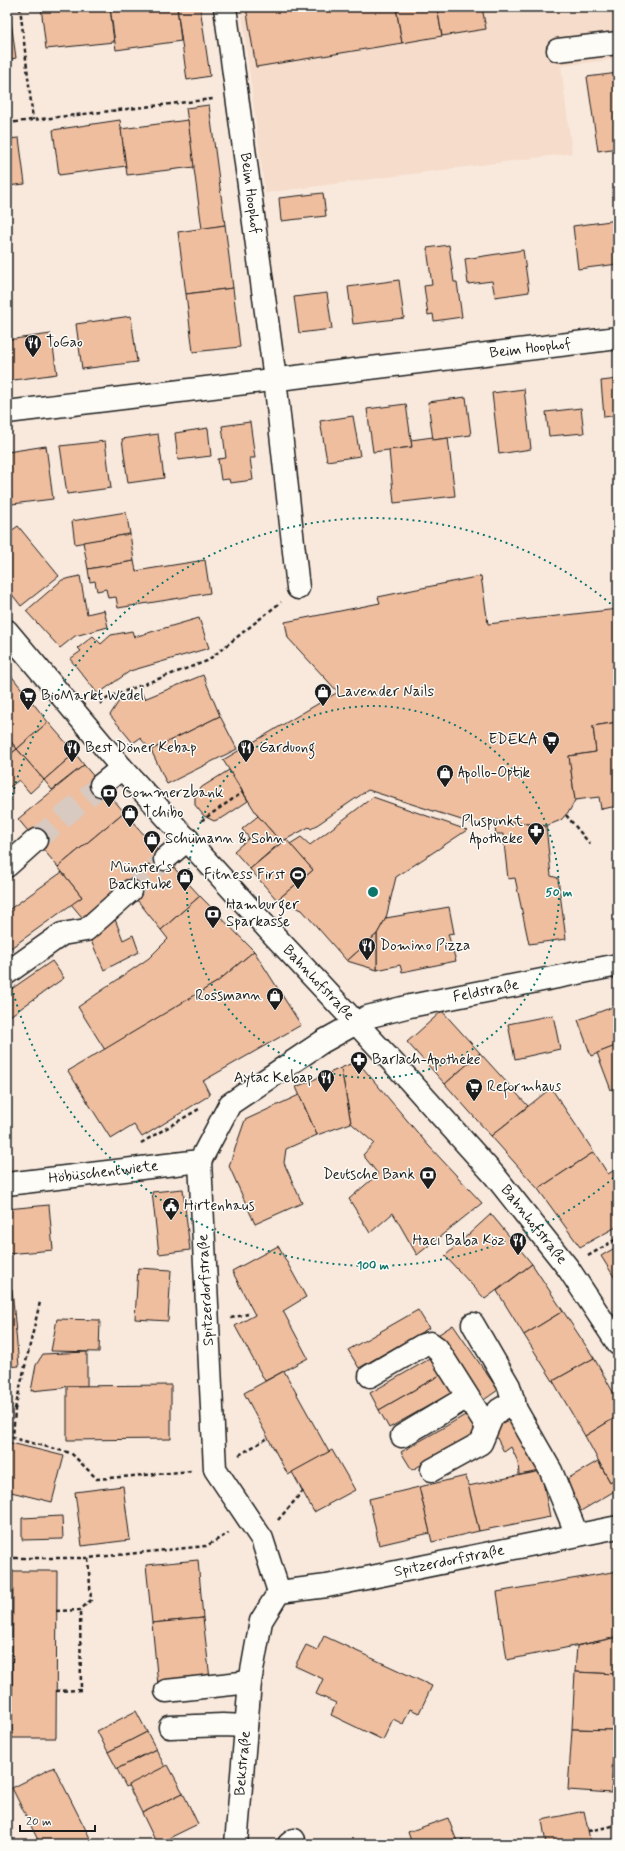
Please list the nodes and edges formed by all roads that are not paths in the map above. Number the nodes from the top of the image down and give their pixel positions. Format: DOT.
graph roads {
  1 [pos="225,7"];
  2 [pos="618,43"];
  3 [pos="558,50"];
  4 [pos="618,338"];
  5 [pos="275,379"];
  6 [pos="7,412"];
  7 [pos="298,588"];
  8 [pos="7,631"];
  9 [pos="122,768"];
  10 [pos="101,785"];
  11 [pos="186,837"];
  12 [pos="36,840"];
  13 [pos="165,859"];
  14 [pos="7,866"];
  15 [pos="130,891"];
  16 [pos="618,965"];
  17 [pos="7,973"];
  18 [pos="355,1022"];
  19 [pos="200,1161"];
  20 [pos="7,1184"];
  21 [pos="473,1324"];
  22 [pos="618,1344"];
  23 [pos="370,1376"];
  24 [pos="467,1397"];
  25 [pos="514,1401"];
  26 [pos="487,1427"];
  27 [pos="402,1436"];
  28 [pos="432,1470"];
  29 [pos="618,1527"];
  30 [pos="577,1535"];
  31 [pos="279,1592"];
  32 [pos="250,1682"];
  33 [pos="166,1691"];
  34 [pos="246,1726"];
  35 [pos="170,1727"];
  36 [pos="236,1844"];
  1 -- 5 [label="street, Beim Hoophof"];
  2 -- 3 [label="street"];
  4 -- 5 [label="street, Beim Hoophof"];
  5 -- 6 [label="street, Beim Hoophof"];
  5 -- 7 [label="street, Beim Hoophof"];
  8 -- 9 [label="street, Bahnhofstraße"];
  9 -- 10 [label="street"];
  9 -- 11 [label="street, Bahnhofstraße"];
  11 -- 13 [label="street"];
  11 -- 18 [label="street, Bahnhofstraße"];
  12 -- 14 [label="street"];
  15 -- 17 [label="street"];
  16 -- 18 [label="street, Feldstraße"];
  18 -- 19 [label="street"];
  18 -- 22 [label="street, Bahnhofstraße"];
  19 -- 20 [label="street, Höbüschentwiete"];
  19 -- 31 [label="street, Spitzerdorfstraße"];
  21 -- 25 [label="street"];
  23 -- 24 [label="street"];
  24 -- 26 [label="street"];
  24 -- 27 [label="street"];
  25 -- 26 [label="street"];
  25 -- 30 [label="street"];
  26 -- 28 [label="street"];
  29 -- 30 [label="street, Spitzerdorfstraße"];
  30 -- 31 [label="street, Spitzerdorfstraße"];
  31 -- 32 [label="street"];
  32 -- 33 [label="street"];
  32 -- 34 [label="street, Bekstraße"];
  34 -- 35 [label="street"];
  34 -- 36 [label="street, Bekstraße"];
}
